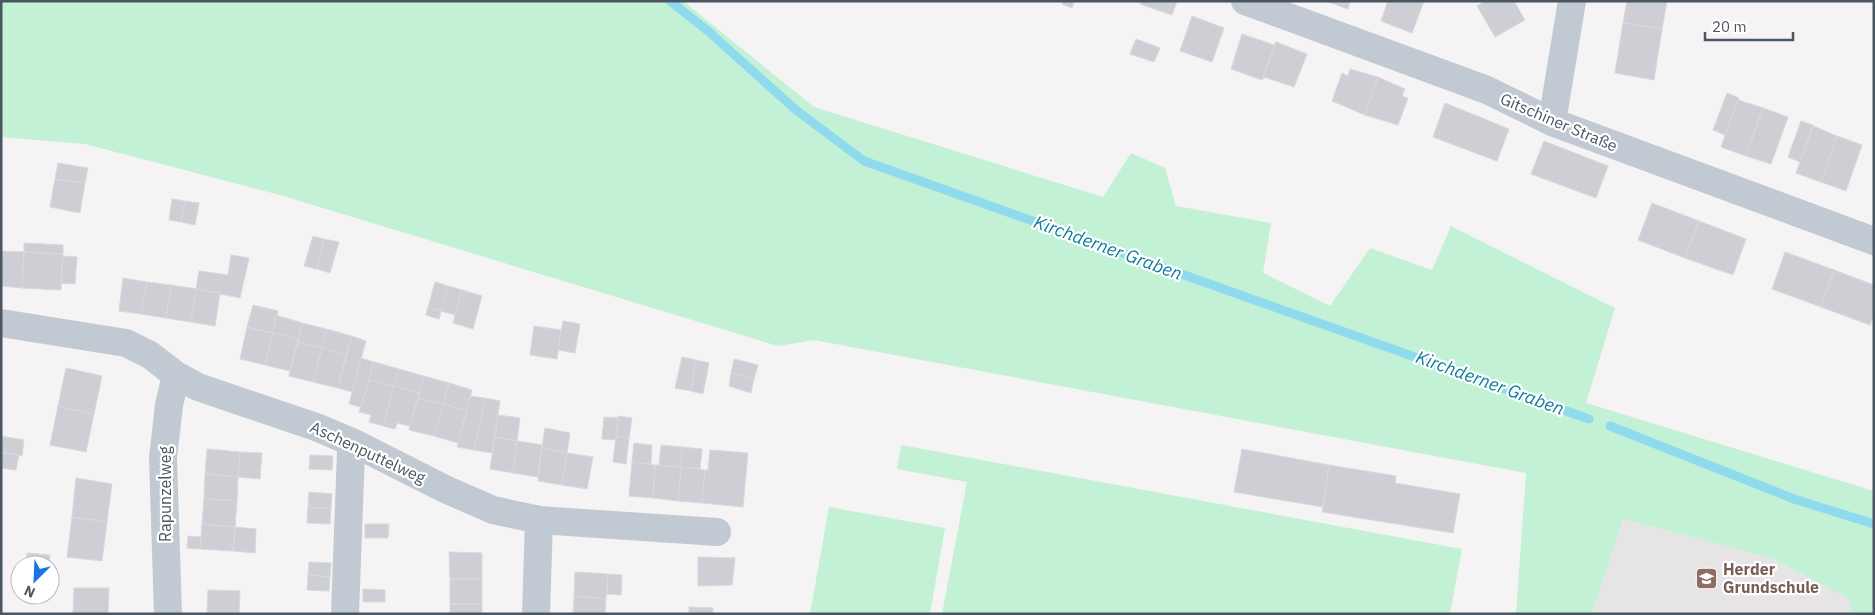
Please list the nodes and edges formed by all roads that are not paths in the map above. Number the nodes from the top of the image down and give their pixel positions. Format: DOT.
graph roads {
  1 [pos="1245,1"];
  2 [pos="1572,1"];
  3 [pos="1552,122"];
  4 [pos="1874,241"];
  5 [pos="1,323"];
  6 [pos="176,375"];
  7 [pos="354,442"];
  8 [pos="539,520"];
  9 [pos="717,532"];
  10 [pos="168,614"];
  11 [pos="345,614"];
  12 [pos="536,614"];
  1 -- 3 [label="street, Gitschiner Straße"];
  2 -- 3 [label="street"];
  3 -- 4 [label="street, Gitschiner Straße"];
  5 -- 6 [label="street, Aschenputtelweg"];
  6 -- 7 [label="street, Aschenputtelweg"];
  6 -- 10 [label="street, Rapunzelweg"];
  7 -- 8 [label="street, Aschenputtelweg"];
  7 -- 11 [label="street"];
  8 -- 9 [label="street, Aschenputtelweg"];
  8 -- 12 [label="street"];
}
